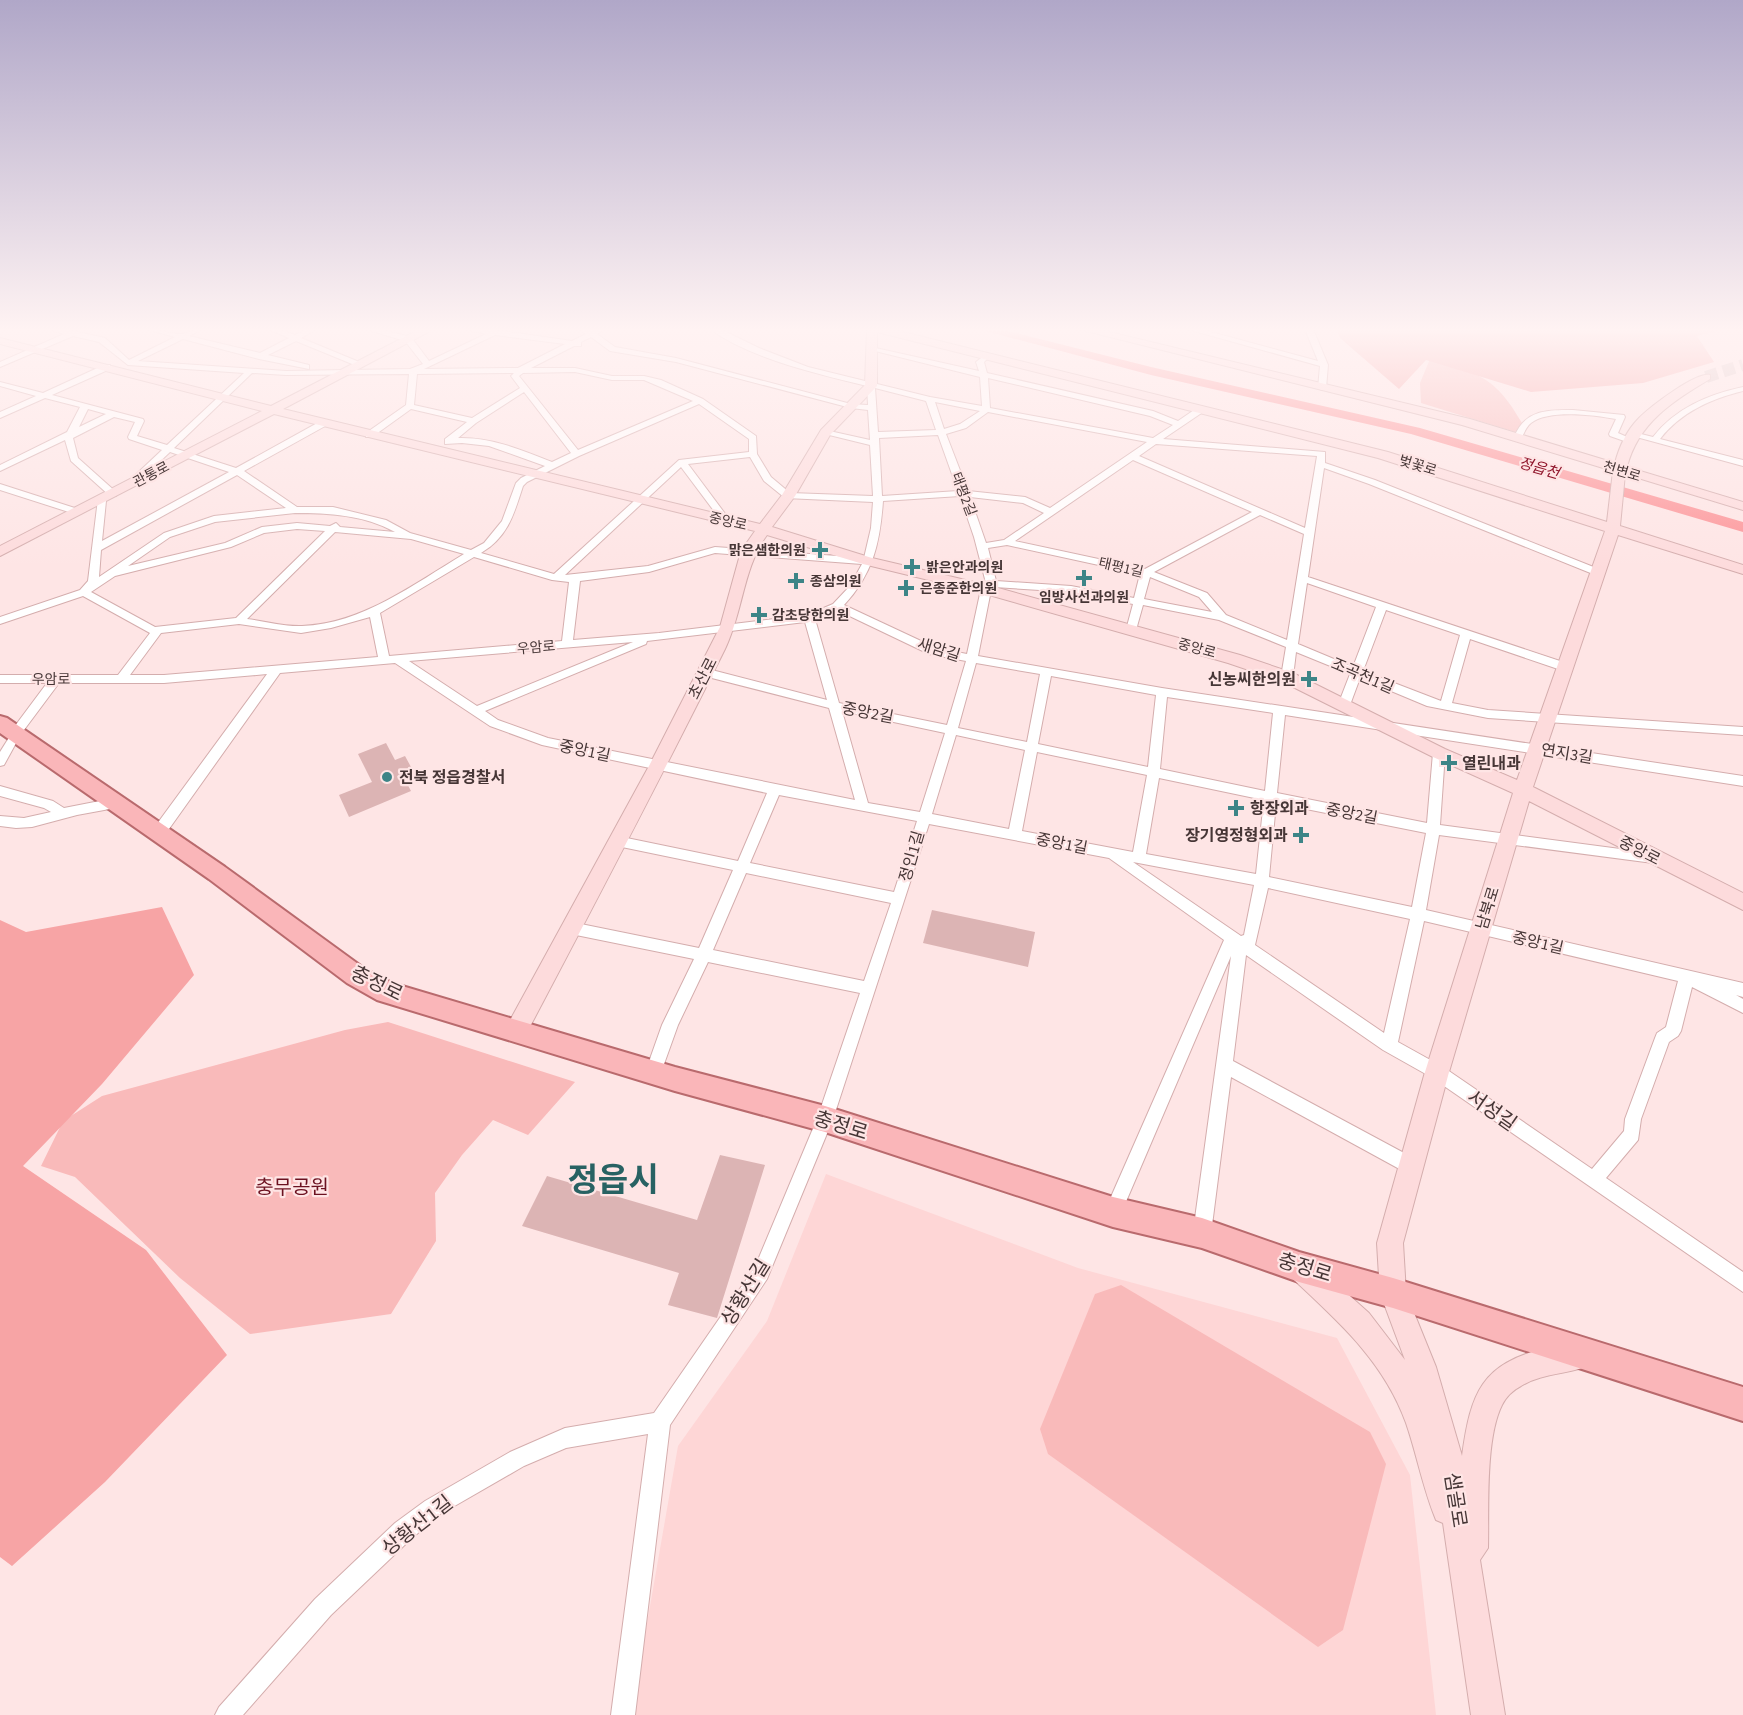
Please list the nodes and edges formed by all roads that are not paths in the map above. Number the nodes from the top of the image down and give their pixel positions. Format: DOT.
graph roads {
  1 [pos="83,409"];
  2 [pos="95,409"];
  3 [pos="209,409"];
  4 [pos="270,409"];
  5 [pos="406,409"];
  6 [pos="423,409"];
  7 [pos="492,409"];
  8 [pos="541,409"];
  9 [pos="681,409"];
  10 [pos="712,409"];
  11 [pos="848,409"];
  12 [pos="873,409"];
  13 [pos="933,409"];
  14 [pos="981,409"];
  15 [pos="1131,409"];
  16 [pos="1196,409"];
  17 [pos="1407,409"];
  18 [pos="1660,409"];
  19 [pos="1691,409"];
  20 [pos="273,410"];
  21 [pos="986,410"];
  22 [pos="1200,410"];
  23 [pos="113,414"];
  24 [pos="473,421"];
  25 [pos="324,423"];
  26 [pos="1179,424"];
  27 [pos="940,432"];
  28 [pos="825,433"];
  29 [pos="71,434"];
  30 [pos="369,435"];
  31 [pos="1632,436"];
  32 [pos="1518,437"];
  33 [pos="876,440"];
  34 [pos="1323,440"];
  35 [pos="1655,440"];
  36 [pos="448,441"];
  37 [pos="1154,441"];
  38 [pos="168,449"];
  39 [pos="436,452"];
  40 [pos="753,453"];
  41 [pos="576,454"];
  42 [pos="187,455"];
  43 [pos="1132,456"];
  44 [pos="1321,459"];
  45 [pos="682,462"];
  46 [pos="1743,463"];
  47 [pos="553,466"];
  48 [pos="0,468"];
  49 [pos="239,472"];
  50 [pos="1619,473"];
  51 [pos="535,474"];
  52 [pos="129,486"];
  53 [pos="0,487"];
  54 [pos="963,493"];
  55 [pos="113,494"];
  56 [pos="788,496"];
  57 [pos="878,499"];
  58 [pos="640,500"];
  59 [pos="101,501"];
  60 [pos="1743,506"];
  61 [pos="295,510"];
  62 [pos="1261,511"];
  63 [pos="78,512"];
  64 [pos="1050,512"];
  65 [pos="349,513"];
  66 [pos="726,521"];
  67 [pos="332,529"];
  68 [pos="763,529"];
  69 [pos="1613,529"];
  70 [pos="1309,532"];
  71 [pos="412,537"];
  72 [pos="1007,542"];
  73 [pos="984,546"];
  74 [pos="97,548"];
  75 [pos="748,550"];
  76 [pos="0,552"];
  77 [pos="475,554"];
  78 [pos="868,561"];
  79 [pos="1743,570"];
  80 [pos="1146,572"];
  81 [pos="1597,572"];
  82 [pos="113,573"];
  83 [pos="555,578"];
  84 [pos="1302,578"];
  85 [pos="575,579"];
  86 [pos="988,587"];
  87 [pos="84,592"];
  88 [pos="1137,602"];
  89 [pos="837,606"];
  90 [pos="1382,606"];
  91 [pos="374,612"];
  92 [pos="1222,617"];
  93 [pos="809,618"];
  94 [pos="0,621"];
  95 [pos="239,621"];
  96 [pos="728,627"];
  97 [pos="155,630"];
  98 [pos="1131,630"];
  99 [pos="1466,634"];
  100 [pos="654,636"];
  101 [pos="567,644"];
  102 [pos="1292,645"];
  103 [pos="972,659"];
  104 [pos="391,660"];
  105 [pos="1565,667"];
  106 [pos="276,670"];
  107 [pos="704,672"];
  108 [pos="1046,672"];
  109 [pos="1357,674"];
  110 [pos="1287,677"];
  111 [pos="0,679"];
  112 [pos="55,680"];
  113 [pos="121,680"];
  114 [pos="1162,692"];
  115 [pos="1344,705"];
  116 [pos="835,706"];
  117 [pos="1445,706"];
  118 [pos="475,711"];
  119 [pos="1279,711"];
  120 [pos="1547,719"];
  121 [pos="1390,728"];
  122 [pos="952,729"];
  123 [pos="10,731"];
  124 [pos="1743,731"];
  125 [pos="1033,745"];
  126 [pos="1536,748"];
  127 [pos="1439,753"];
  128 [pos="0,762"];
  129 [pos="658,766"];
  130 [pos="1154,771"];
  131 [pos="1741,784"];
  132 [pos="775,790"];
  133 [pos="1522,790"];
  134 [pos="0,791"];
  135 [pos="1272,797"];
  136 [pos="115,802"];
  137 [pos="863,806"];
  138 [pos="63,813"];
  139 [pos="923,817"];
  140 [pos="0,821"];
  141 [pos="1433,829"];
  142 [pos="159,832"];
  143 [pos="1015,834"];
  144 [pos="1509,837"];
  145 [pos="617,841"];
  146 [pos="1109,852"];
  147 [pos="1139,858"];
  148 [pos="1658,858"];
  149 [pos="742,867"];
  150 [pos="1262,881"];
  151 [pos="899,899"];
  152 [pos="1743,902"];
  153 [pos="1418,915"];
  154 [pos="571,928"];
  155 [pos="1481,928"];
  156 [pos="1236,939"];
  157 [pos="704,954"];
  158 [pos="1687,977"];
  159 [pos="869,988"];
  160 [pos="1743,990"];
  161 [pos="1743,1006"];
  162 [pos="516,1031"];
  163 [pos="1389,1045"];
  164 [pos="1225,1065"];
  165 [pos="1437,1072"];
  166 [pos="653,1073"];
  167 [pos="825,1119"];
  168 [pos="1411,1166"];
  169 [pos="1593,1180"];
  170 [pos="1113,1212"];
  171 [pos="1202,1233"];
  172 [pos="1299,1267"];
  173 [pos="1743,1283"];
  174 [pos="1392,1293"];
  175 [pos="1585,1354"];
  176 [pos="1743,1404"];
  177 [pos="660,1422"];
  178 [pos="1470,1590"];
  179 [pos="227,1715"];
  180 [pos="623,1715"];
  181 [pos="1488,1715"];
  1 -- 29 [label="street"];
  2 -- 23 [label="street"];
  3 -- 38 [label="street"];
  4 -- 20 [label="street, 중앙로"];
  5 -- 30 [label="street"];
  6 -- 24 [label="street"];
  7 -- 24 [label="street"];
  8 -- 41 [label="street"];
  9 -- 41 [label="street"];
  10 -- 40 [label="street"];
  11 -- 28 [label="street, 초산로"];
  12 -- 33 [label="street, 우암로"];
  13 -- 27 [label="street, 태평2길"];
  14 -- 21 [label="street"];
  15 -- 26 [label="street"];
  16 -- 22 [label="street, 벚꽃로"];
  17 -- 32 [label="street, 천변로"];
  18 -- 31 [label="street"];
  19 -- 35 [label="street"];
  20 -- 25 [label="street, 중앙로"];
  20 -- 42 [label="street, 관통로"];
  21 -- 27 [label="street"];
  21 -- 37 [label="street"];
  22 -- 26 [label="street"];
  22 -- 34 [label="street, 벚꽃로"];
  23 -- 29 [label="street"];
  23 -- 38 [label="street"];
  24 -- 36 [label="street"];
  25 -- 30 [label="street, 중앙로"];
  25 -- 49 [label="street"];
  26 -- 37 [label="street"];
  27 -- 33 [label="street"];
  27 -- 54 [label="street, 태평2길"];
  28 -- 33 [label="street"];
  28 -- 56 [label="street, 초산로"];
  29 -- 48 [label="street"];
  29 -- 55 [label="street"];
  30 -- 39 [label="street, 중앙로"];
  31 -- 32 [label="street"];
  31 -- 35 [label="street"];
  31 -- 50 [label="street, 남북로"];
  32 -- 50 [label="street, 천변로"];
  33 -- 57 [label="street, 우암로"];
  34 -- 44 [label="street"];
  34 -- 69 [label="street, 벚꽃로"];
  35 -- 46 [label="street"];
  36 -- 39 [label="street"];
  36 -- 47 [label="street"];
  37 -- 43 [label="street"];
  37 -- 44 [label="street"];
  38 -- 42 [label="street"];
  38 -- 52 [label="street"];
  39 -- 51 [label="street, 중앙로"];
  40 -- 45 [label="street"];
  40 -- 56 [label="street"];
  41 -- 47 [label="street"];
  42 -- 49 [label="street"];
  42 -- 52 [label="street, 관통로"];
  43 -- 62 [label="street"];
  43 -- 64 [label="street"];
  44 -- 70 [label="street"];
  44 -- 81 [label="street"];
  45 -- 58 [label="street"];
  45 -- 66 [label="street"];
  47 -- 51 [label="street"];
  49 -- 61 [label="street"];
  49 -- 74 [label="street"];
  50 -- 60 [label="street, 천변로"];
  50 -- 69 [label="street, 남북로"];
  51 -- 58 [label="street, 중앙로"];
  51 -- 77 [label="street"];
  52 -- 55 [label="street, 관통로"];
  53 -- 63 [label="street"];
  54 -- 57 [label="street"];
  54 -- 64 [label="street"];
  54 -- 73 [label="street, 태평2길"];
  55 -- 59 [label="street, 관통로"];
  56 -- 57 [label="street"];
  56 -- 68 [label="street, 초산로"];
  57 -- 78 [label="street, 우암로"];
  58 -- 66 [label="street, 중앙로"];
  58 -- 83 [label="street"];
  59 -- 63 [label="street, 관통로"];
  59 -- 74 [label="street"];
  61 -- 65 [label="street"];
  61 -- 82 [label="street"];
  62 -- 70 [label="street"];
  62 -- 80 [label="street"];
  63 -- 76 [label="street, 관통로"];
  64 -- 72 [label="street"];
  65 -- 67 [label="street"];
  65 -- 71 [label="street"];
  66 -- 68 [label="street, 중앙로"];
  67 -- 71 [label="street"];
  67 -- 82 [label="street"];
  67 -- 95 [label="street"];
  68 -- 75 [label="street, 초산로"];
  68 -- 78 [label="street, 중앙로"];
  69 -- 79 [label="street, 벚꽃로"];
  69 -- 81 [label="street, 남북로"];
  70 -- 84 [label="street"];
  71 -- 77 [label="street"];
  72 -- 73 [label="street"];
  72 -- 80 [label="street, 태평1길"];
  73 -- 86 [label="street, 태평2길"];
  74 -- 87 [label="street"];
  75 -- 78 [label="street"];
  75 -- 85 [label="street"];
  75 -- 96 [label="street, 초산로"];
  77 -- 83 [label="street"];
  77 -- 91 [label="street"];
  78 -- 86 [label="street, 중앙로"];
  78 -- 89 [label="street, 우암로"];
  80 -- 88 [label="street"];
  80 -- 92 [label="street, 태평1길"];
  81 -- 105 [label="street, 남북로"];
  82 -- 87 [label="street"];
  83 -- 85 [label="street"];
  84 -- 90 [label="street"];
  84 -- 102 [label="street"];
  85 -- 101 [label="street"];
  86 -- 88 [label="street, 조곡천1길"];
  86 -- 98 [label="street, 중앙로"];
  86 -- 103 [label="street, 정인1길"];
  87 -- 94 [label="street"];
  87 -- 97 [label="street"];
  88 -- 92 [label="street, 조곡천1길"];
  88 -- 98 [label="street"];
  89 -- 93 [label="street, 우암로"];
  89 -- 103 [label="street, 새암길"];
  90 -- 99 [label="street"];
  90 -- 109 [label="street"];
  91 -- 95 [label="street"];
  91 -- 104 [label="street"];
  92 -- 102 [label="street, 조곡천1길"];
  93 -- 96 [label="street, 우암로"];
  93 -- 116 [label="street"];
  95 -- 97 [label="street"];
  96 -- 100 [label="street, 우암로"];
  96 -- 107 [label="street, 초산로"];
  97 -- 113 [label="street"];
  98 -- 110 [label="street, 중앙로"];
  99 -- 105 [label="street"];
  99 -- 117 [label="street"];
  100 -- 101 [label="street, 우암로"];
  100 -- 118 [label="street"];
  101 -- 104 [label="street, 우암로"];
  102 -- 109 [label="street, 조곡천1길"];
  102 -- 110 [label="street"];
  103 -- 108 [label="street, 새암길"];
  103 -- 122 [label="street, 정인1길"];
  104 -- 106 [label="street, 우암로"];
  104 -- 118 [label="street, 중앙1길"];
  105 -- 120 [label="street, 남북로"];
  106 -- 113 [label="street, 우암로"];
  106 -- 142 [label="street"];
  107 -- 116 [label="street, 중앙2길"];
  107 -- 129 [label="street, 초산로"];
  108 -- 114 [label="street, 새암길"];
  108 -- 125 [label="street"];
  109 -- 115 [label="street"];
  109 -- 117 [label="street, 조곡천1길"];
  110 -- 115 [label="street, 중앙로"];
  111 -- 112 [label="street, 우암로"];
  112 -- 113 [label="street, 우암로"];
  112 -- 123 [label="street"];
  114 -- 119 [label="street, 새암길"];
  114 -- 130 [label="street"];
  115 -- 121 [label="street, 중앙로"];
  116 -- 122 [label="street, 중앙2길"];
  116 -- 137 [label="street"];
  117 -- 120 [label="street, 조곡천1길"];
  118 -- 129 [label="street, 중앙1길"];
  119 -- 121 [label="street, 새암길"];
  119 -- 135 [label="street"];
  120 -- 124 [label="street, 조곡천1길"];
  120 -- 126 [label="street, 남북로"];
  121 -- 126 [label="street, 연지3길"];
  121 -- 127 [label="street, 중앙로"];
  122 -- 125 [label="street, 중앙2길"];
  122 -- 139 [label="street, 정인1길"];
  123 -- 128 [label="street"];
  123 -- 136 [label="main road, 충정로"];
  125 -- 130 [label="street, 중앙2길"];
  125 -- 143 [label="street"];
  126 -- 131 [label="street, 연지3길"];
  126 -- 133 [label="street, 남북로"];
  127 -- 133 [label="street, 중앙로"];
  127 -- 141 [label="street"];
  129 -- 132 [label="street, 중앙1길"];
  129 -- 145 [label="street, 초산로"];
  130 -- 135 [label="street, 중앙2길"];
  130 -- 147 [label="street"];
  132 -- 137 [label="street, 중앙1길"];
  132 -- 149 [label="street"];
  133 -- 144 [label="street, 남북로"];
  133 -- 148 [label="street, 중앙로"];
  134 -- 138 [label="street"];
  135 -- 141 [label="street, 중앙2길"];
  135 -- 150 [label="street"];
  136 -- 138 [label="street"];
  136 -- 142 [label="main road, 충정로"];
  137 -- 139 [label="street, 중앙1길"];
  138 -- 140 [label="street"];
  139 -- 143 [label="street, 중앙1길"];
  139 -- 151 [label="street, 정인1길"];
  141 -- 144 [label="street, 중앙2길"];
  141 -- 153 [label="street"];
  142 -- 162 [label="main road, 충정로"];
  143 -- 146 [label="street, 중앙1길"];
  144 -- 148 [label="street, 중앙2길"];
  144 -- 155 [label="street, 남북로"];
  145 -- 149 [label="street"];
  145 -- 154 [label="street, 초산로"];
  146 -- 147 [label="street, 중앙1길"];
  146 -- 156 [label="street, 서성길"];
  147 -- 150 [label="street, 중앙1길"];
  148 -- 152 [label="street, 중앙로"];
  149 -- 151 [label="street"];
  149 -- 157 [label="street"];
  150 -- 153 [label="street, 중앙1길"];
  150 -- 156 [label="street"];
  151 -- 159 [label="street, 정인1길"];
  153 -- 155 [label="street, 중앙1길"];
  153 -- 163 [label="street"];
  154 -- 157 [label="street"];
  154 -- 162 [label="street, 초산로"];
  155 -- 158 [label="street, 중앙1길"];
  155 -- 165 [label="street, 남북로"];
  156 -- 163 [label="street, 서성길"];
  156 -- 164 [label="street"];
  156 -- 170 [label="street"];
  157 -- 159 [label="street"];
  157 -- 166 [label="street"];
  158 -- 160 [label="street, 중앙1길"];
  158 -- 161 [label="street"];
  158 -- 169 [label="street"];
  159 -- 167 [label="street, 정인1길"];
  162 -- 166 [label="main road, 충정로"];
  163 -- 165 [label="street, 서성길"];
  164 -- 168 [label="street"];
  164 -- 171 [label="street"];
  165 -- 168 [label="street, 남북로"];
  165 -- 169 [label="street, 서성길"];
  166 -- 167 [label="main road, 충정로"];
  167 -- 170 [label="main road, 충정로"];
  167 -- 177 [label="street, 상황산길"];
  168 -- 174 [label="street, 남북로"];
  169 -- 173 [label="street, 서성길"];
  170 -- 171 [label="main road, 충정로"];
  171 -- 172 [label="main road, 충정로"];
  172 -- 174 [label="main road, 충정로"];
  172 -- 178 [label="street"];
  174 -- 175 [label="main road, 충정로"];
  174 -- 178 [label="street, 샘골로"];
  175 -- 176 [label="main road, 충정로"];
  175 -- 178 [label="street"];
  177 -- 179 [label="street, 상황산1길"];
  177 -- 180 [label="street"];
  178 -- 181 [label="street, 샘골로"];
}
